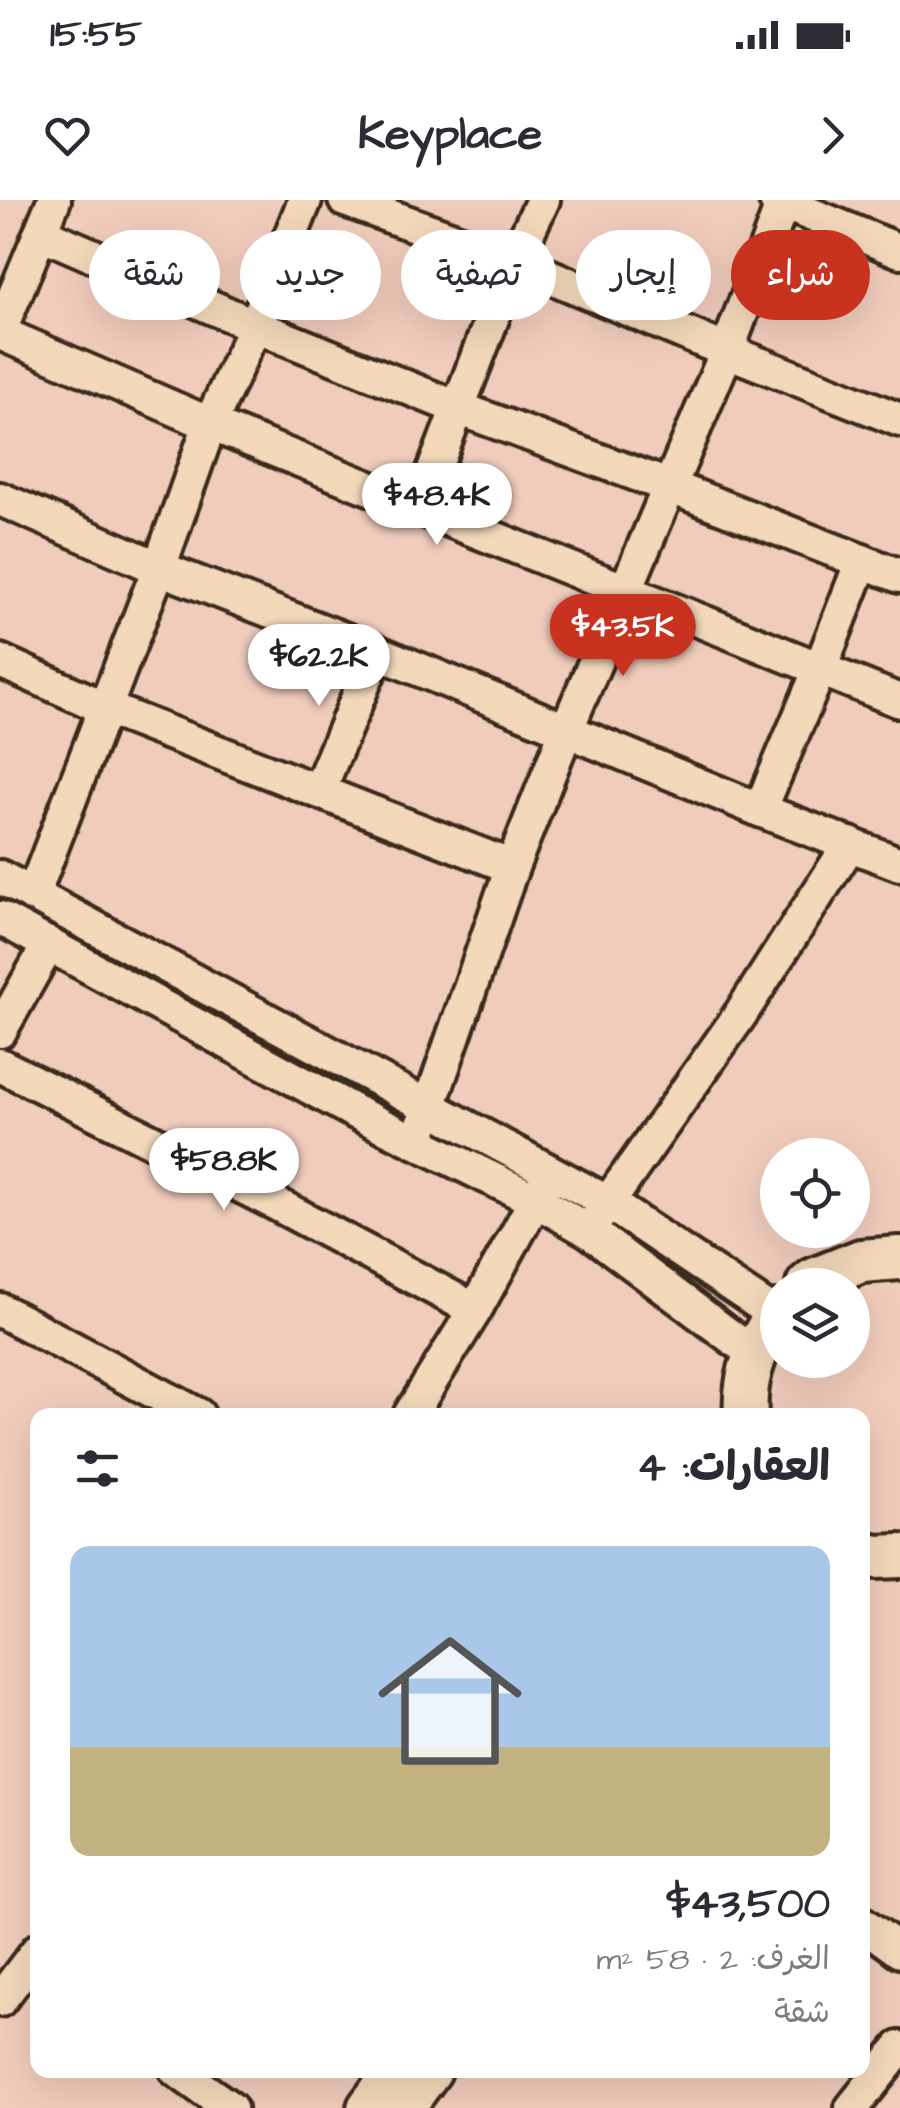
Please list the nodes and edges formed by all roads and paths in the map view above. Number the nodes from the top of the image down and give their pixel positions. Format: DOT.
graph roads {
  1 [pos="54,200"];
  2 [pos="305,200"];
  3 [pos="344,200"];
  4 [pos="543,200"];
  5 [pos="781,201"];
  6 [pos="428,230"];
  7 [pos="529,230"];
  8 [pos="41,233"];
  9 [pos="900,251"];
  10 [pos="556,279"];
  11 [pos="492,320"];
  12 [pos="255,326"];
  13 [pos="0,332"];
  14 [pos="728,351"];
  15 [pos="458,408"];
  16 [pos="900,420"];
  17 [pos="210,424"];
  18 [pos="670,487"];
  19 [pos="0,499"];
  20 [pos="420,507"];
  21 [pos="862,561"];
  22 [pos="160,568"];
  23 [pos="900,576"];
  24 [pos="627,591"];
  25 [pos="377,652"];
  26 [pos="0,661"];
  27 [pos="820,669"];
  28 [pos="900,701"];
  29 [pos="105,708"];
  30 [pos="566,731"];
  31 [pos="319,790"];
  32 [pos="760,810"];
  33 [pos="850,844"];
  34 [pos="900,864"];
  35 [pos="512,867"];
  36 [pos="0,877"];
  37 [pos="33,895"];
  38 [pos="0,918"];
  39 [pos="49,944"];
  40 [pos="0,1031"];
  41 [pos="0,1065"];
  42 [pos="428,1108"];
  43 [pos="417,1142"];
  44 [pos="543,1187"];
  45 [pos="607,1202"];
  46 [pos="589,1232"];
  47 [pos="900,1258"];
  48 [pos="843,1268"];
  49 [pos="760,1303"];
  50 [pos="0,1310"];
  51 [pos="475,1310"];
  52 [pos="760,1343"];
  53 [pos="754,1354"];
  54 [pos="185,1408"];
  55 [pos="414,1408"];
  56 [pos="745,1408"];
  57 [pos="870,1555"];
  58 [pos="900,1556"];
  59 [pos="870,1929"];
  60 [pos="900,1951"];
  61 [pos="30,1967"];
  62 [pos="0,2000"];
  63 [pos="900,2048"];
  64 [pos="187,2078"];
  65 [pos="391,2078"];
  66 [pos="424,2078"];
  67 [pos="230,2108"];
  68 [pos="369,2108"];
  69 [pos="402,2108"];
  70 [pos="852,2108"];
  1 -- 8 [label="street"];
  2 -- 12 [label="street"];
  3 -- 6 [label="street"];
  4 -- 7 [label="street"];
  5 -- 9 [label="street"];
  5 -- 14 [label="street"];
  8 -- 12 [label="street"];
  8 -- 13 [label="street"];
  10 -- 14 [label="street"];
  11 -- 15 [label="street"];
  12 -- 15 [label="street"];
  12 -- 17 [label="street"];
  13 -- 17 [label="street"];
  14 -- 16 [label="street"];
  14 -- 18 [label="street"];
  15 -- 18 [label="street"];
  15 -- 20 [label="street"];
  17 -- 20 [label="street"];
  17 -- 22 [label="street"];
  18 -- 21 [label="street"];
  18 -- 24 [label="street"];
  19 -- 22 [label="street"];
  20 -- 24 [label="street"];
  21 -- 23 [label="street"];
  21 -- 27 [label="street"];
  22 -- 25 [label="street"];
  22 -- 29 [label="street"];
  24 -- 27 [label="street"];
  24 -- 30 [label="street"];
  25 -- 30 [label="street"];
  25 -- 31 [label="street"];
  26 -- 29 [label="street"];
  27 -- 28 [label="street"];
  27 -- 32 [label="street"];
  29 -- 31 [label="street"];
  29 -- 37 [label="street"];
  30 -- 32 [label="street"];
  30 -- 35 [label="street"];
  31 -- 35 [label="street"];
  32 -- 33 [label="street"];
  33 -- 34 [label="street"];
  33 -- 45 [label="street"];
  35 -- 42 [label="street"];
  36 -- 37 [label="street"];
  37 -- 42 [label="street"];
  38 -- 39 [label="street"];
  39 -- 40 [label="street"];
  39 -- 43 [label="street"];
  41 -- 51 [label="street"];
  42 -- 43 [label="street"];
  42 -- 44 [label="street"];
  43 -- 44 [label="street"];
  44 -- 45 [label="street"];
  44 -- 46 [label="street"];
  44 -- 51 [label="street"];
  45 -- 46 [label="street"];
  45 -- 49 [label="street"];
  46 -- 53 [label="street"];
  47 -- 48 [label="street"];
  50 -- 54 [label="street"];
  51 -- 55 [label="street"];
  52 -- 53 [label="street"];
  53 -- 56 [label="street"];
  57 -- 58 [label="street"];
  59 -- 60 [label="street"];
  61 -- 62 [label="street"];
  63 -- 70 [label="street"];
  64 -- 67 [label="street"];
  65 -- 68 [label="street"];
  66 -- 69 [label="street"];
}
